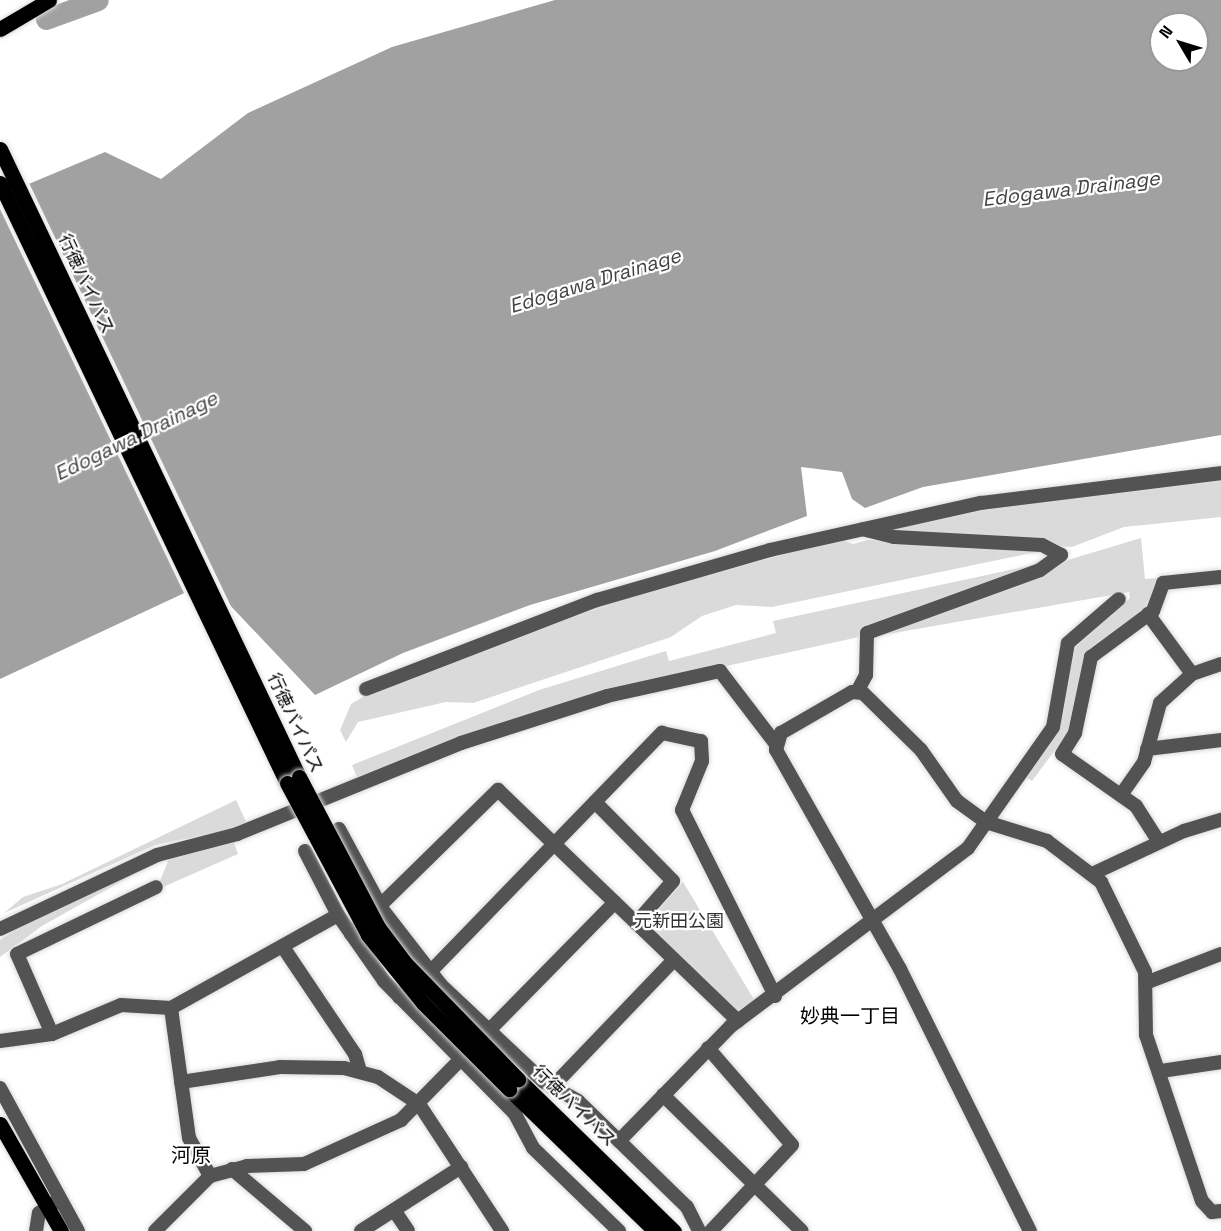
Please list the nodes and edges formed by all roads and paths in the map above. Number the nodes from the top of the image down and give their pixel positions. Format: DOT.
graph roads {
  1 [pos="49,0"];
  2 [pos="0,29"];
  3 [pos="0,149"];
  4 [pos="0,183"];
  5 [pos="1221,472"];
  6 [pos="859,528"];
  7 [pos="1221,577"];
  8 [pos="1119,599"];
  9 [pos="1148,614"];
  10 [pos="1221,664"];
  11 [pos="1192,674"];
  12 [pos="366,689"];
  13 [pos="858,690"];
  14 [pos="1221,740"];
  15 [pos="775,743"];
  16 [pos="1147,749"];
  17 [pos="1121,795"];
  18 [pos="595,802"];
  19 [pos="1221,820"];
  20 [pos="987,822"];
  21 [pos="339,829"];
  22 [pos="1159,842"];
  23 [pos="555,844"];
  24 [pos="346,845"];
  25 [pos="1092,874"];
  26 [pos="156,887"];
  27 [pos="615,902"];
  28 [pos="382,909"];
  29 [pos="338,915"];
  30 [pos="871,917"];
  31 [pos="636,923"];
  32 [pos="0,929"];
  33 [pos="351,934"];
  34 [pos="283,946"];
  35 [pos="1221,954"];
  36 [pos="674,960"];
  37 [pos="431,972"];
  38 [pos="1148,982"];
  39 [pos="775,996"];
  40 [pos="399,997"];
  41 [pos="171,1008"];
  42 [pos="738,1021"];
  43 [pos="490,1030"];
  44 [pos="52,1034"];
  45 [pos="0,1041"];
  46 [pos="708,1048"];
  47 [pos="460,1061"];
  48 [pos="1221,1062"];
  49 [pos="360,1071"];
  50 [pos="1161,1071"];
  51 [pos="182,1082"];
  52 [pos="514,1084"];
  53 [pos="552,1087"];
  54 [pos="0,1088"];
  55 [pos="663,1095"];
  56 [pos="419,1104"];
  57 [pos="0,1124"];
  58 [pos="619,1141"];
  59 [pos="461,1167"];
  60 [pos="232,1169"];
  61 [pos="210,1176"];
  62 [pos="758,1182"];
  63 [pos="53,1203"];
  64 [pos="394,1210"];
  65 [pos="1221,1211"];
  66 [pos="163,1228"];
  67 [pos="36,1231"];
  68 [pos="61,1231"];
  69 [pos="78,1231"];
  70 [pos="305,1231"];
  71 [pos="361,1231"];
  72 [pos="408,1231"];
  73 [pos="502,1231"];
  74 [pos="619,1231"];
  75 [pos="655,1231"];
  76 [pos="674,1231"];
  77 [pos="699,1231"];
  78 [pos="711,1231"];
  79 [pos="802,1231"];
  80 [pos="1030,1231"];
  1 -- 2 [label="main road"];
  3 -- 52 [label="main road, 行徳バイパス, bridge"];
  4 -- 52 [label="main road, 行徳バイパス, bridge"];
  5 -- 6 [label="street"];
  6 -- 12 [label="street"];
  6 -- 13 [label="street"];
  7 -- 9 [label="street"];
  8 -- 20 [label="street"];
  9 -- 11 [label="street"];
  9 -- 17 [label="street"];
  10 -- 11 [label="street"];
  11 -- 16 [label="street"];
  13 -- 15 [label="street"];
  13 -- 20 [label="street"];
  14 -- 16 [label="street"];
  15 -- 30 [label="street"];
  15 -- 32 [label="street"];
  16 -- 17 [label="street"];
  17 -- 22 [label="street"];
  18 -- 23 [label="street"];
  18 -- 31 [label="street"];
  18 -- 39 [label="street"];
  19 -- 22 [label="street"];
  20 -- 25 [label="street"];
  20 -- 30 [label="street"];
  21 -- 24 [label="street"];
  22 -- 25 [label="street"];
  23 -- 27 [label="street"];
  23 -- 28 [label="street"];
  23 -- 37 [label="street"];
  24 -- 28 [label="street"];
  24 -- 29 [label="street"];
  25 -- 38 [label="street"];
  26 -- 44 [label="street"];
  27 -- 31 [label="street"];
  27 -- 43 [label="street"];
  28 -- 33 [label="street"];
  28 -- 37 [label="street"];
  29 -- 33 [label="street"];
  29 -- 34 [label="street"];
  30 -- 39 [label="street"];
  30 -- 80 [label="street"];
  31 -- 36 [label="street"];
  33 -- 40 [label="street"];
  34 -- 41 [label="street"];
  34 -- 49 [label="street"];
  35 -- 38 [label="street"];
  36 -- 42 [label="street"];
  36 -- 53 [label="street"];
  37 -- 40 [label="street"];
  37 -- 43 [label="street"];
  38 -- 50 [label="street"];
  39 -- 42 [label="street"];
  40 -- 47 [label="street"];
  41 -- 44 [label="street"];
  41 -- 51 [label="street"];
  42 -- 46 [label="street"];
  43 -- 47 [label="street"];
  43 -- 53 [label="street"];
  44 -- 45 [label="street"];
  46 -- 55 [label="street"];
  46 -- 62 [label="street"];
  47 -- 56 [label="street"];
  47 -- 74 [label="street"];
  48 -- 50 [label="street"];
  49 -- 51 [label="street"];
  49 -- 56 [label="street"];
  50 -- 65 [label="street"];
  51 -- 61 [label="street"];
  52 -- 75 [label="main road, 行徳バイパス"];
  52 -- 76 [label="main road, 行徳バイパス"];
  53 -- 58 [label="street"];
  54 -- 63 [label="street"];
  55 -- 58 [label="street"];
  55 -- 62 [label="street"];
  56 -- 59 [label="street"];
  56 -- 60 [label="street"];
  57 -- 63 [label="main road"];
  58 -- 77 [label="street"];
  59 -- 64 [label="street"];
  59 -- 73 [label="street"];
  60 -- 61 [label="street"];
  60 -- 70 [label="street"];
  61 -- 66 [label="street"];
  62 -- 78 [label="street"];
  62 -- 79 [label="street"];
  63 -- 67 [label="street"];
  63 -- 68 [label="main road"];
  63 -- 69 [label="street"];
  64 -- 71 [label="street"];
  64 -- 72 [label="street"];
}
